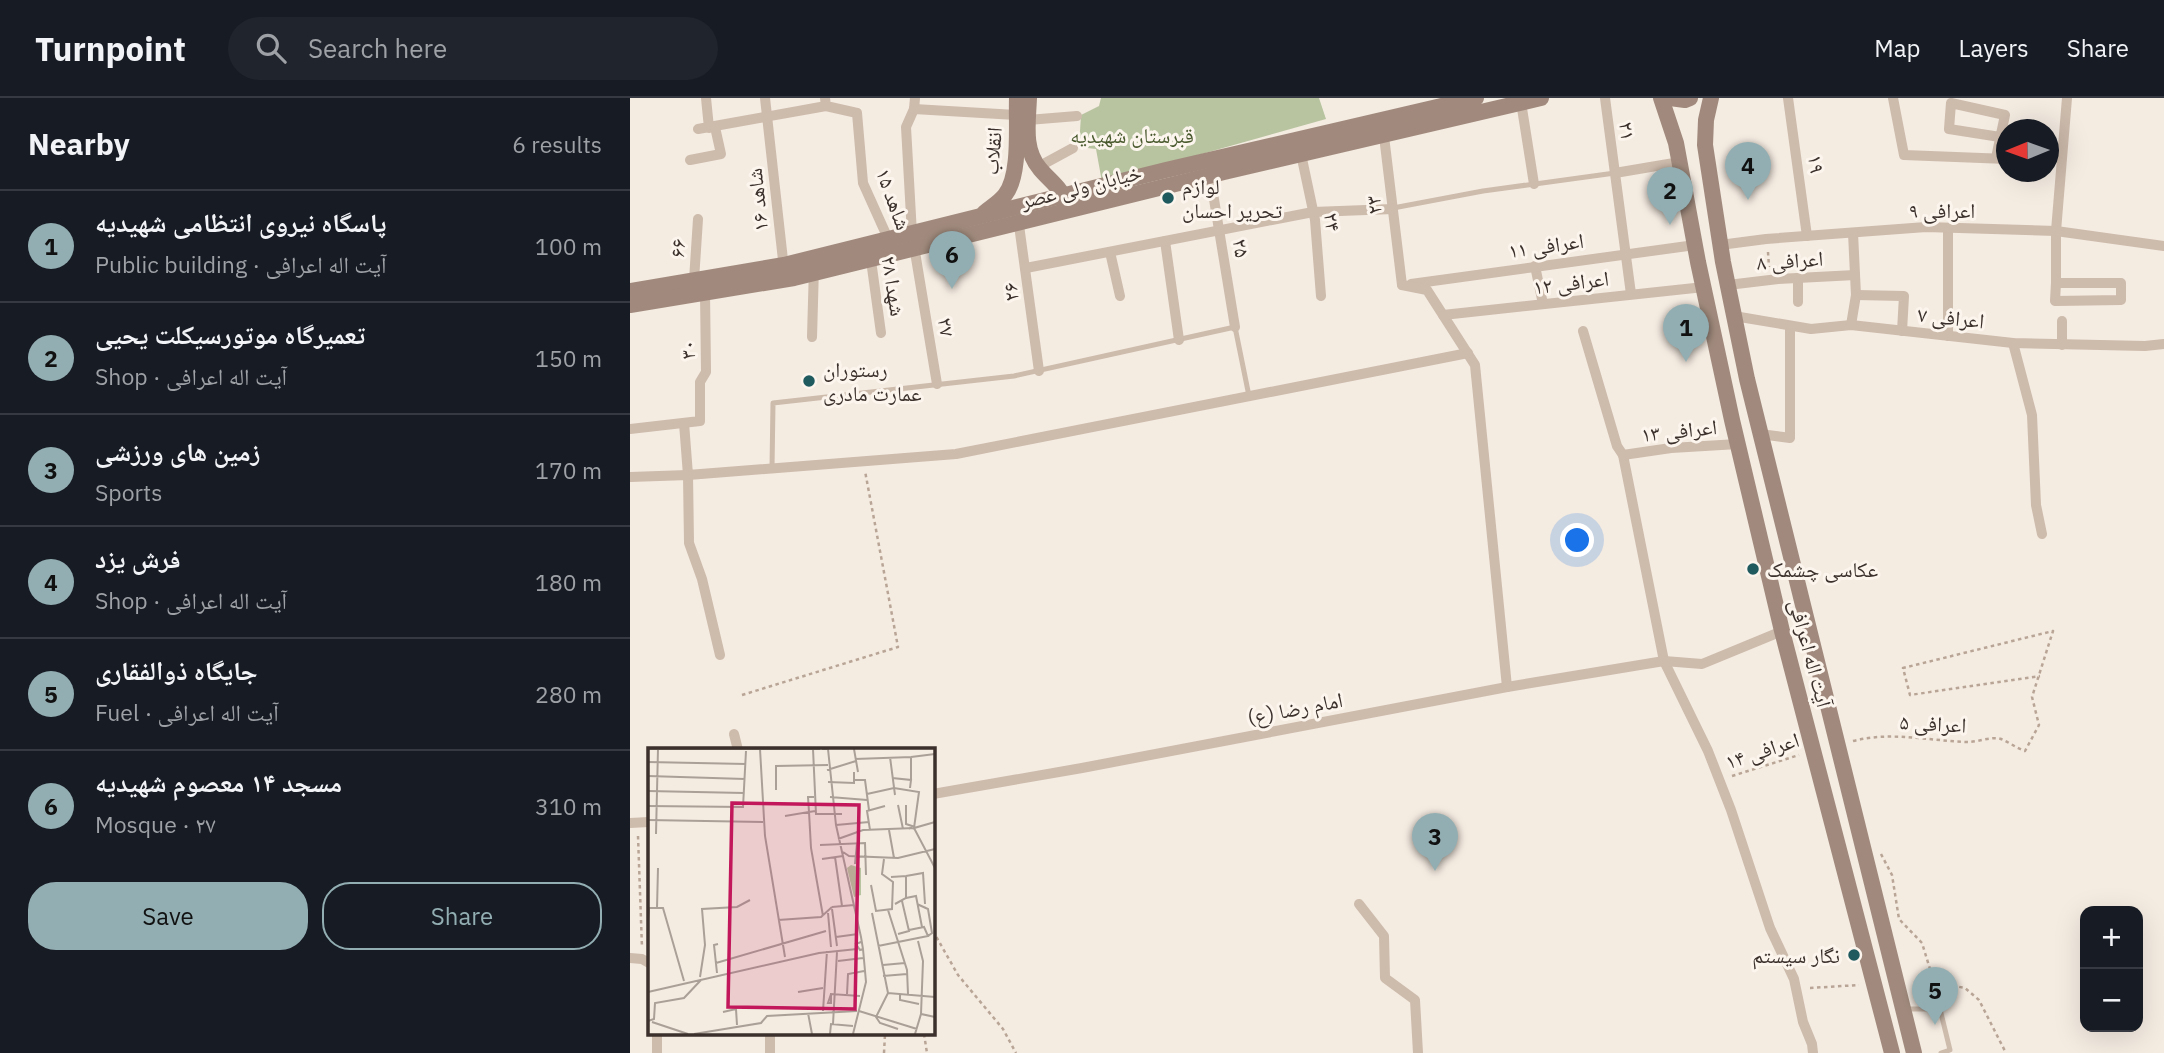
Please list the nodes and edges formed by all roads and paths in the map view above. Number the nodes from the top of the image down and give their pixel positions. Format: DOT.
graph roads {
  1 [pos="706,98"];
  2 [pos="765,98"];
  3 [pos="1029,98"];
  4 [pos="1541,98"];
  5 [pos="1605,98"];
  6 [pos="1661,98"];
  7 [pos="1670,98"];
  8 [pos="1690,98"];
  9 [pos="1711,98"];
  10 [pos="1788,98"];
  11 [pos="1893,98"];
  12 [pos="2067,98"];
  13 [pos="825,102"];
  14 [pos="1481,102"];
  15 [pos="1521,102"];
  16 [pos="915,104"];
  17 [pos="1020,111"];
  18 [pos="1077,116"];
  19 [pos="767,117"];
  20 [pos="1383,127"];
  21 [pos="707,128"];
  22 [pos="1705,134"];
  23 [pos="2000,137"];
  24 [pos="1676,143"];
  25 [pos="1073,148"];
  26 [pos="1301,153"];
  27 [pos="1996,159"];
  28 [pos="690,160"];
  29 [pos="2059,161"];
  30 [pos="2062,161"];
  31 [pos="1680,162"];
  32 [pos="1038,167"];
  33 [pos="1615,173"];
  34 [pos="1210,175"];
  35 [pos="1534,184"];
  36 [pos="1066,203"];
  37 [pos="1393,209"];
  38 [pos="1313,212"];
  39 [pos="1018,215"];
  40 [pos="698,219"];
  41 [pos="977,225"];
  42 [pos="1948,228"];
  43 [pos="1220,231"];
  44 [pos="2056,231"];
  45 [pos="1853,233"];
  46 [pos="1807,236"];
  47 [pos="1766,239"];
  48 [pos="1165,241"];
  49 [pos="913,242"];
  50 [pos="1695,245"];
  51 [pos="1720,245"];
  52 [pos="2164,246"];
  53 [pos="891,247"];
  54 [pos="869,252"];
  55 [pos="1110,252"];
  56 [pos="1626,253"];
  57 [pos="814,266"];
  58 [pos="1535,266"];
  59 [pos="1026,268"];
  60 [pos="784,272"];
  61 [pos="1855,275"];
  62 [pos="1798,278"];
  63 [pos="1770,280"];
  64 [pos="2056,283"];
  65 [pos="1402,285"];
  66 [pos="1728,285"];
  67 [pos="700,286"];
  68 [pos="1704,287"];
  69 [pos="630,290"];
  70 [pos="1631,294"];
  71 [pos="1856,295"];
  72 [pos="1120,296"];
  73 [pos="1321,296"];
  74 [pos="1798,302"];
  75 [pos="1543,304"];
  76 [pos="630,305"];
  77 [pos="1444,316"];
  78 [pos="1734,316"];
  79 [pos="2062,321"];
  80 [pos="1851,325"];
  81 [pos="1790,326"];
  82 [pos="1235,327"];
  83 [pos="1583,331"];
  84 [pos="1902,331"];
  85 [pos="881,333"];
  86 [pos="1948,336"];
  87 [pos="812,337"];
  88 [pos="1179,340"];
  89 [pos="2013,343"];
  90 [pos="2164,344"];
  91 [pos="2062,345"];
  92 [pos="1468,353"];
  93 [pos="1039,371"];
  94 [pos="937,384"];
  95 [pos="1249,396"];
  96 [pos="684,423"];
  97 [pos="630,429"];
  98 [pos="1760,434"];
  99 [pos="1738,444"];
  100 [pos="1623,455"];
  101 [pos="863,461"];
  102 [pos="772,468"];
  103 [pos="688,475"];
  104 [pos="630,477"];
  105 [pos="2042,534"];
  106 [pos="1782,631"];
  107 [pos="720,655"];
  108 [pos="1664,661"];
  109 [pos="2040,676"];
  110 [pos="1507,687"];
  111 [pos="741,695"];
  112 [pos="734,734"];
  113 [pos="1836,745"];
  114 [pos="738,748"];
  115 [pos="1815,750"];
  116 [pos="1719,780"];
  117 [pos="934,794"];
  118 [pos="639,822"];
  119 [pos="1864,853"];
  120 [pos="1359,904"];
  121 [pos="934,933"];
  122 [pos="640,960"];
  123 [pos="1874,985"];
  124 [pos="1796,990"];
  125 [pos="1903,1007"];
  126 [pos="1881,1012"];
  127 [pos="657,1035"];
  128 [pos="770,1035"];
  129 [pos="885,1035"];
  130 [pos="924,1035"];
  131 [pos="657,1053"];
  132 [pos="770,1053"];
  133 [pos="884,1053"];
  134 [pos="926,1053"];
  135 [pos="1016,1053"];
  136 [pos="1418,1053"];
  137 [pos="1813,1053"];
  138 [pos="1892,1053"];
  139 [pos="1914,1053"];
  140 [pos="1941,1053"];
  141 [pos="2006,1053"];
  1 -- 21 [label="street"];
  2 -- 19 [label="street, شاهد ۱۶"];
  3 -- 17 [label="main road, انقلاب"];
  4 -- 15 [label="main road, خیابان ولی عصر"];
  5 -- 33 [label="street, ۲۱"];
  6 -- 24 [label="main road, آیت اله اعرافی"];
  7 -- 8 [label="main road"];
  9 -- 22 [label="main road, آیت اله اعرافی"];
  10 -- 46 [label="street, ۱۹"];
  11 -- 27 [label="street"];
  12 -- 30 [label="street"];
  13 -- 19 [label="street"];
  13 -- 53 [label="street, شاهد ۱۵"];
  14 -- 15 [label="main road, خیابان ولی عصر"];
  14 -- 20 [label="main road, خیابان ولی عصر"];
  15 -- 35 [label="street"];
  16 -- 17 [label="street"];
  16 -- 49 [label="street, ۲۷"];
  17 -- 18 [label="street"];
  17 -- 32 [label="main road, انقلاب"];
  17 -- 41 [label="main road, انقلاب"];
  19 -- 21 [label="street"];
  19 -- 60 [label="street, شاهد ۱۶"];
  20 -- 26 [label="main road, خیابان ولی عصر"];
  20 -- 36 [label="main road, خیابان ولی عصر"];
  20 -- 37 [label="street, ۲۳"];
  21 -- 28 [label="street"];
  22 -- 24 [label="main road"];
  22 -- 51 [label="main road, آیت اله اعرافی"];
  23 -- 23 [label="street"];
  24 -- 31 [label="main road, آیت اله اعرافی"];
  25 -- 32 [label="street"];
  26 -- 34 [label="main road, خیابان ولی عصر"];
  26 -- 38 [label="street, ۲۴"];
  29 -- 30 [label="street"];
  30 -- 44 [label="street"];
  31 -- 33 [label="street"];
  31 -- 50 [label="main road, آیت اله اعرافی"];
  32 -- 36 [label="main road, انقلاب"];
  33 -- 35 [label="lane"];
  33 -- 56 [label="street, ۲۱"];
  34 -- 36 [label="main road, خیابان ولی عصر"];
  34 -- 43 [label="street, ۲۵"];
  35 -- 37 [label="lane"];
  36 -- 39 [label="main road, خیابان ولی عصر"];
  37 -- 38 [label="street"];
  37 -- 65 [label="street, ۲۳"];
  38 -- 43 [label="street"];
  38 -- 73 [label="street, ۲۴"];
  39 -- 41 [label="main road, خیابان ولی عصر"];
  39 -- 59 [label="street, ۲۶"];
  40 -- 67 [label="street, ۶۶"];
  41 -- 49 [label="main road, خیابان ولی عصر"];
  42 -- 44 [label="street, اعرافی ۹"];
  42 -- 45 [label="street, اعرافی ۹"];
  42 -- 86 [label="street"];
  43 -- 48 [label="street"];
  43 -- 82 [label="street, ۲۵"];
  44 -- 52 [label="street, اعرافی ۹"];
  44 -- 64 [label="street"];
  45 -- 46 [label="street, اعرافی ۹"];
  45 -- 61 [label="street"];
  46 -- 47 [label="street, اعرافی ۹"];
  47 -- 51 [label="street, اعرافی ۹"];
  47 -- 63 [label="path"];
  48 -- 55 [label="street"];
  48 -- 88 [label="street"];
  49 -- 53 [label="main road, خیابان ولی عصر"];
  49 -- 94 [label="street, ۲۷"];
  50 -- 56 [label="street, اعرافی ۱۱"];
  50 -- 68 [label="main road, آیت اله اعرافی"];
  51 -- 66 [label="main road, آیت اله اعرافی"];
  53 -- 54 [label="main road, خیابان ولی عصر"];
  54 -- 57 [label="main road, خیابان ولی عصر"];
  54 -- 85 [label="street, شهدا ۲۸"];
  55 -- 59 [label="street"];
  55 -- 72 [label="street"];
  56 -- 58 [label="street, اعرافی ۱۱"];
  56 -- 70 [label="street, ۲۱"];
  57 -- 60 [label="main road, خیابان ولی عصر"];
  57 -- 87 [label="street"];
  58 -- 65 [label="street, اعرافی ۱۱"];
  58 -- 75 [label="street"];
  59 -- 93 [label="street, ۲۶"];
  60 -- 67 [label="main road, خیابان ولی عصر"];
  61 -- 62 [label="street, اعرافی ۸"];
  61 -- 71 [label="street"];
  62 -- 63 [label="street, اعرافی ۸"];
  62 -- 74 [label="street"];
  63 -- 66 [label="street, اعرافی ۸"];
  64 -- 64 [label="street"];
  65 -- 77 [label="street"];
  66 -- 78 [label="main road, آیت اله اعرافی"];
  67 -- 69 [label="main road, خیابان ولی عصر"];
  67 -- 76 [label="main road, خیابان ولی عصر"];
  67 -- 96 [label="street, ۳۰"];
  68 -- 70 [label="street, اعرافی ۱۲"];
  68 -- 99 [label="main road, آیت اله اعرافی"];
  70 -- 75 [label="street, اعرافی ۱۲"];
  71 -- 80 [label="street"];
  71 -- 84 [label="street"];
  75 -- 77 [label="street, اعرافی ۱۲"];
  77 -- 92 [label="street"];
  78 -- 81 [label="street, اعرافی ۷"];
  78 -- 98 [label="main road, آیت اله اعرافی"];
  79 -- 91 [label="street"];
  80 -- 81 [label="street, اعرافی ۷"];
  80 -- 84 [label="street, اعرافی ۷"];
  81 -- 98 [label="street"];
  82 -- 88 [label="lane"];
  82 -- 95 [label="lane"];
  83 -- 100 [label="street"];
  84 -- 86 [label="street, اعرافی ۷"];
  86 -- 89 [label="street, اعرافی ۷"];
  88 -- 93 [label="lane"];
  89 -- 91 [label="street, اعرافی ۷"];
  89 -- 105 [label="street"];
  90 -- 91 [label="street, اعرافی ۷"];
  92 -- 95 [label="street"];
  92 -- 110 [label="street"];
  93 -- 94 [label="lane"];
  94 -- 102 [label="lane"];
  95 -- 101 [label="street"];
  96 -- 97 [label="street"];
  96 -- 103 [label="street"];
  98 -- 113 [label="main road, آیت اله اعرافی"];
  99 -- 100 [label="street, اعرافی ۱۳"];
  99 -- 106 [label="main road, آیت اله اعرافی"];
  100 -- 108 [label="street"];
  101 -- 102 [label="street"];
  101 -- 111 [label="path"];
  102 -- 103 [label="street"];
  103 -- 104 [label="street"];
  103 -- 107 [label="street"];
  106 -- 108 [label="street, امام رضا (ع)"];
  106 -- 115 [label="main road, آیت اله اعرافی"];
  108 -- 110 [label="street, امام رضا (ع)"];
  108 -- 116 [label="street"];
  109 -- 109 [label="path"];
  109 -- 113 [label="path, اعرافی ۵"];
  110 -- 117 [label="street, امام رضا (ع)"];
  112 -- 114 [label="street"];
  113 -- 119 [label="main road, آیت اله اعرافی"];
  115 -- 116 [label="path, اعرافی ۱۴"];
  115 -- 123 [label="main road, آیت اله اعرافی"];
  116 -- 124 [label="street"];
  118 -- 122 [label="path"];
  119 -- 125 [label="main road, آیت اله اعرافی"];
  119 -- 141 [label="path"];
  120 -- 136 [label="street"];
  121 -- 135 [label="path"];
  123 -- 124 [label="path"];
  123 -- 126 [label="main road, آیت اله اعرافی"];
  124 -- 137 [label="street"];
  125 -- 126 [label="main road"];
  125 -- 139 [label="main road, آیت اله اعرافی"];
  125 -- 140 [label="lane"];
  126 -- 138 [label="main road, آیت اله اعرافی"];
  127 -- 131 [label="street"];
  128 -- 132 [label="street"];
  129 -- 133 [label="path"];
  130 -- 134 [label="path"];
}
